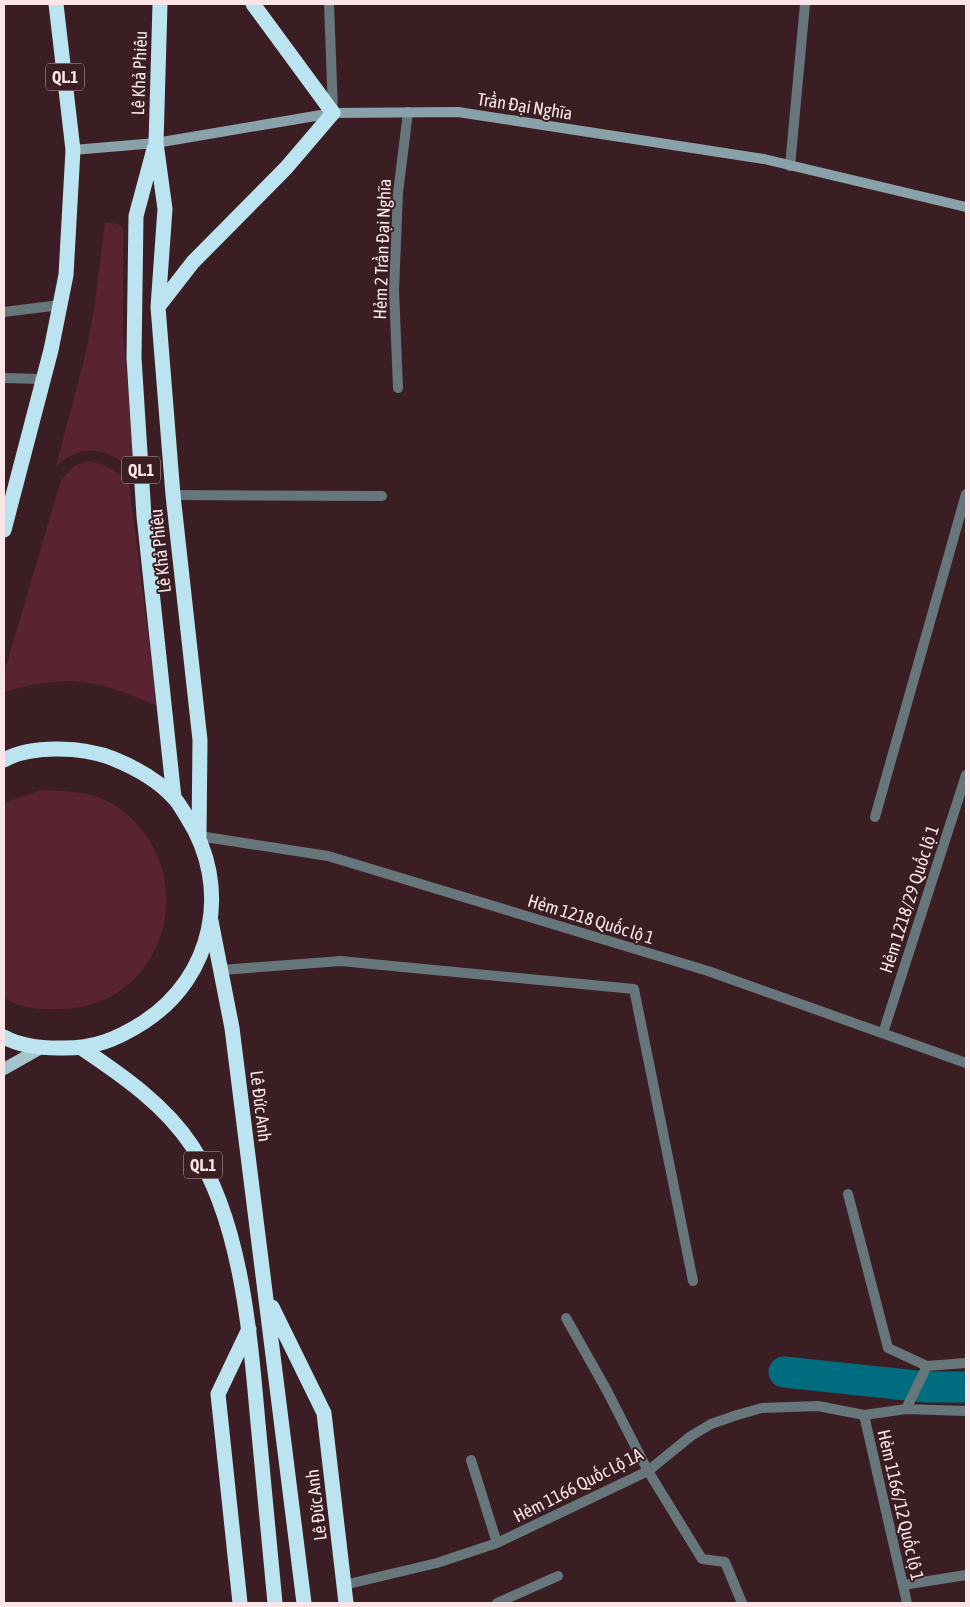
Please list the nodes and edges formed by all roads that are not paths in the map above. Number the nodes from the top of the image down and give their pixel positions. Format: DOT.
graph roads {
  1 [pos="56,4"];
  2 [pos="160,4"];
  3 [pos="253,4"];
  4 [pos="329,4"];
  5 [pos="805,4"];
  6 [pos="408,112"];
  7 [pos="333,113"];
  8 [pos="156,143"];
  9 [pos="73,150"];
  10 [pos="790,166"];
  11 [pos="966,206"];
  12 [pos="60,306"];
  13 [pos="158,307"];
  14 [pos="4,312"];
  15 [pos="4,378"];
  16 [pos="42,380"];
  17 [pos="398,388"];
  18 [pos="966,494"];
  19 [pos="173,495"];
  20 [pos="382,496"];
  21 [pos="4,530"];
  22 [pos="4,760"];
  23 [pos="966,775"];
  24 [pos="174,798"];
  25 [pos="874,817"];
  26 [pos="199,836"];
  27 [pos="211,921"];
  28 [pos="220,970"];
  29 [pos="883,1033"];
  30 [pos="4,1037"];
  31 [pos="41,1048"];
  32 [pos="83,1048"];
  33 [pos="966,1063"];
  34 [pos="4,1069"];
  35 [pos="848,1194"];
  36 [pos="693,1281"];
  37 [pos="266,1296"];
  38 [pos="566,1318"];
  39 [pos="250,1327"];
  40 [pos="966,1363"];
  41 [pos="927,1366"];
  42 [pos="906,1409"];
  43 [pos="966,1410"];
  44 [pos="864,1415"];
  45 [pos="471,1460"];
  46 [pos="648,1471"];
  47 [pos="497,1543"];
  48 [pos="966,1575"];
  49 [pos="558,1576"];
  50 [pos="344,1585"];
  51 [pos="903,1586"];
  52 [pos="240,1603"];
  53 [pos="275,1603"];
  54 [pos="304,1603"];
  55 [pos="346,1603"];
  56 [pos="497,1603"];
  57 [pos="742,1603"];
  58 [pos="907,1603"];
  1 -- 9 [label="highway, QL.1"];
  2 -- 8 [label="highway, Lê Khả Phiêu / QL.1"];
  3 -- 7 [label="highway"];
  4 -- 7 [label="street"];
  5 -- 10 [label="street"];
  6 -- 7 [label="main road, Trần Đại Nghĩa"];
  6 -- 10 [label="main road, Trần Đại Nghĩa"];
  6 -- 17 [label="street, Hẻm 2 Trần Đại Nghĩa"];
  7 -- 8 [label="main road, Trần Đại Nghĩa"];
  7 -- 13 [label="highway"];
  8 -- 9 [label="main road, Trần Đại Nghĩa"];
  8 -- 13 [label="highway, Lê Khả Phiêu / QL.1"];
  8 -- 24 [label="highway, Lê Khả Phiêu / QL.1"];
  9 -- 12 [label="highway, QL.1"];
  10 -- 11 [label="main road, Trần Đại Nghĩa"];
  12 -- 14 [label="street"];
  12 -- 16 [label="highway, QL.1"];
  13 -- 19 [label="highway, Lê Khả Phiêu / QL.1"];
  15 -- 16 [label="street"];
  16 -- 21 [label="highway, QL.1"];
  18 -- 25 [label="street"];
  19 -- 20 [label="street"];
  19 -- 26 [label="highway, Lê Khả Phiêu / QL.1"];
  22 -- 24 [label="highway, QL.1"];
  23 -- 29 [label="street, Hẻm 1218/29 Quốc lộ 1"];
  24 -- 26 [label="highway, QL.1"];
  26 -- 27 [label="highway, QL.1"];
  26 -- 29 [label="street, Hẻm 1218 Quốc lộ 1"];
  27 -- 28 [label="highway, Lê Đức Anh / QL.1"];
  27 -- 32 [label="highway, QL.1"];
  28 -- 36 [label="street"];
  28 -- 37 [label="highway, Lê Đức Anh / QL.1"];
  29 -- 33 [label="street, Hẻm 1218 Quốc lộ 1"];
  30 -- 31 [label="highway, QL.1"];
  31 -- 32 [label="highway, QL.1"];
  31 -- 34 [label="main road"];
  32 -- 39 [label="highway, QL.1"];
  35 -- 41 [label="street"];
  37 -- 50 [label="highway, Lê Đức Anh / QL.1"];
  37 -- 54 [label="highway, Lê Đức Anh / QL.1"];
  38 -- 46 [label="street"];
  39 -- 52 [label="highway"];
  39 -- 53 [label="highway, QL.1"];
  40 -- 41 [label="street"];
  41 -- 42 [label="street"];
  42 -- 43 [label="street, Hẻm 1166 Quốc Lộ 1A"];
  42 -- 44 [label="street, Hẻm 1166 Quốc Lộ 1A"];
  44 -- 46 [label="street, Hẻm 1166 Quốc Lộ 1A"];
  44 -- 51 [label="street, Hẻm 1166/12 Quốc lộ 1"];
  45 -- 47 [label="street"];
  46 -- 47 [label="street, Hẻm 1166 Quốc Lộ 1A"];
  46 -- 57 [label="street"];
  47 -- 50 [label="street, Hẻm 1166 Quốc Lộ 1A"];
  48 -- 51 [label="street"];
  49 -- 56 [label="street"];
  50 -- 55 [label="highway, Lê Đức Anh / QL.1"];
  51 -- 58 [label="street, Hẻm 1166/12 Quốc lộ 1"];
}
